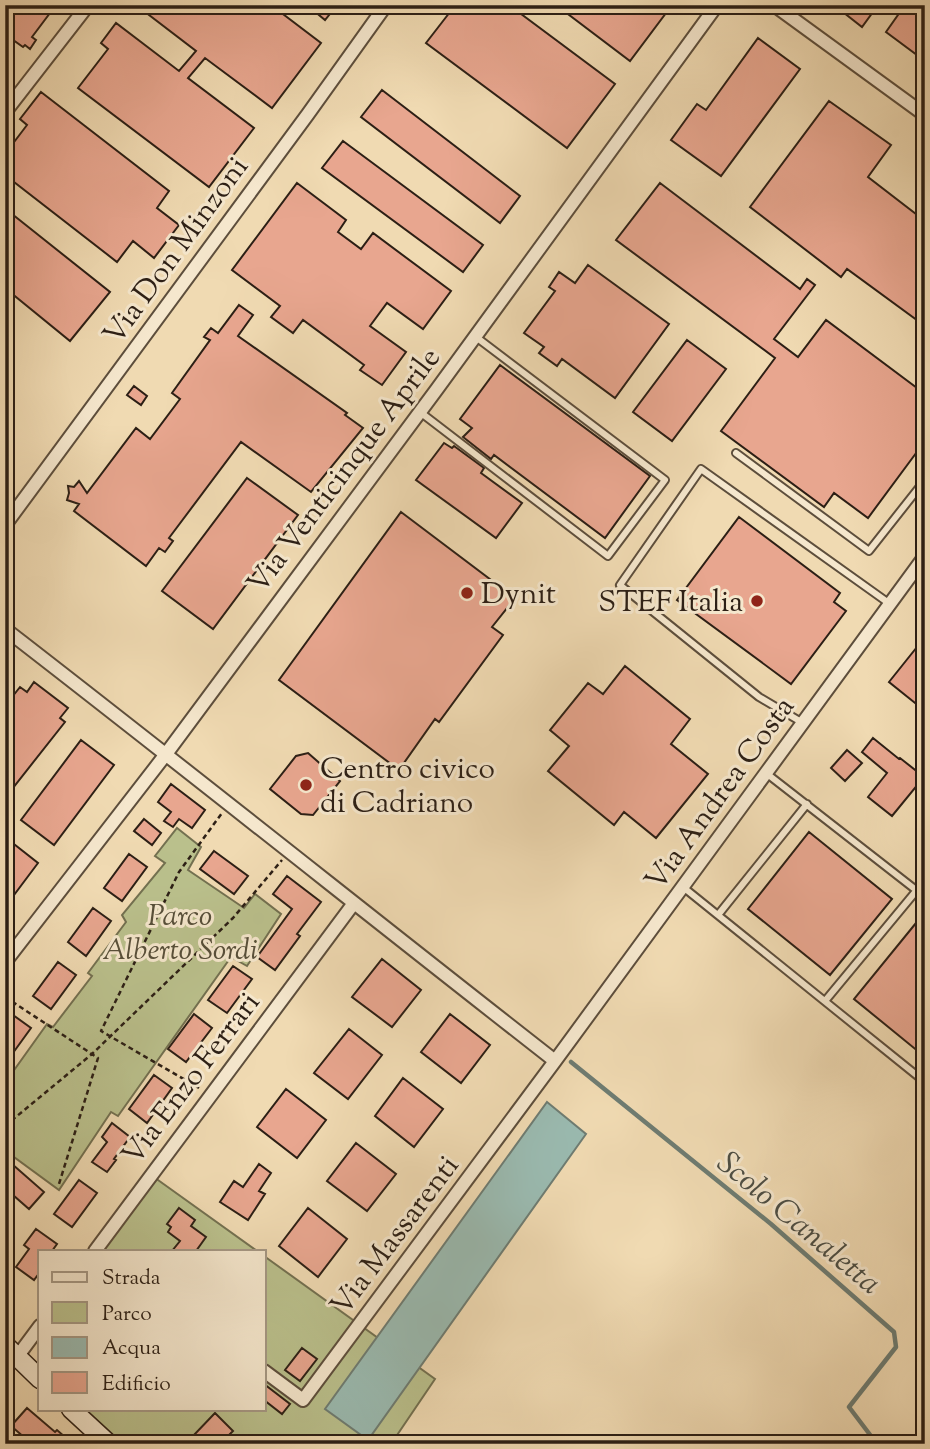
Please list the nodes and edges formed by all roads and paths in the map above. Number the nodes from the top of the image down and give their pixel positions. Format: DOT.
graph roads {
  1 [pos="88,5"];
  2 [pos="386,5"];
  3 [pos="717,5"];
  4 [pos="774,5"];
  5 [pos="5,112"];
  6 [pos="925,115"];
  7 [pos="475,337"];
  8 [pos="420,412"];
  9 [pos="736,453"];
  10 [pos="925,480"];
  11 [pos="5,525"];
  12 [pos="925,556"];
  13 [pos="890,604"];
  14 [pos="5,629"];
  15 [pos="803,723"];
  16 [pos="166,754"];
  17 [pos="766,773"];
  18 [pos="228,804"];
  19 [pos="807,804"];
  20 [pos="289,852"];
  21 [pos="683,887"];
  22 [pos="917,890"];
  23 [pos="925,897"];
  24 [pos="354,903"];
  25 [pos="718,915"];
  26 [pos="5,962"];
  27 [pos="5,996"];
  28 [pos="825,1001"];
  29 [pos="110,1037"];
  30 [pos="92,1054"];
  31 [pos="555,1061"];
  32 [pos="925,1082"];
  33 [pos="211,1094"];
  34 [pos="5,1126"];
  35 [pos="59,1184"];
  36 [pos="99,1250"];
  37 [pos="38,1328"];
  38 [pos="10,1352"];
  39 [pos="266,1372"];
  40 [pos="38,1377"];
  41 [pos="72,1410"];
  42 [pos="109,1444"];
  1 -- 5 [label="street"];
  2 -- 11 [label="street, Via Don Minzoni"];
  3 -- 7 [label="street, Via Venticinque Aprile"];
  4 -- 6 [label="street"];
  7 -- 8 [label="street, Via Venticinque Aprile"];
  7 -- 8 [label="lane"];
  8 -- 16 [label="street, Via Venticinque Aprile"];
  9 -- 10 [label="lane"];
  12 -- 13 [label="street, Via Andrea Costa"];
  13 -- 15 [label="street, Via Andrea Costa"];
  13 -- 15 [label="lane"];
  14 -- 16 [label="street"];
  15 -- 17 [label="street, Via Andrea Costa"];
  16 -- 18 [label="street"];
  16 -- 26 [label="street, Via Venticinque Aprile"];
  17 -- 19 [label="lane"];
  17 -- 21 [label="street, Via Andrea Costa"];
  18 -- 20 [label="street"];
  18 -- 29 [label="path"];
  19 -- 22 [label="lane"];
  19 -- 25 [label="lane"];
  20 -- 24 [label="street"];
  20 -- 29 [label="path"];
  21 -- 25 [label="lane"];
  21 -- 31 [label="street, Via Andrea Costa"];
  22 -- 23 [label="lane"];
  22 -- 28 [label="lane"];
  24 -- 31 [label="street"];
  24 -- 33 [label="street, Via Enzo Ferrari"];
  25 -- 28 [label="lane"];
  27 -- 30 [label="path"];
  28 -- 32 [label="lane"];
  29 -- 30 [label="path"];
  29 -- 33 [label="path"];
  30 -- 34 [label="path"];
  30 -- 35 [label="path"];
  31 -- 39 [label="street, Via Massarenti"];
  33 -- 36 [label="street, Via Enzo Ferrari"];
  37 -- 38 [label="street"];
  38 -- 40 [label="street"];
  41 -- 42 [label="street"];
}
